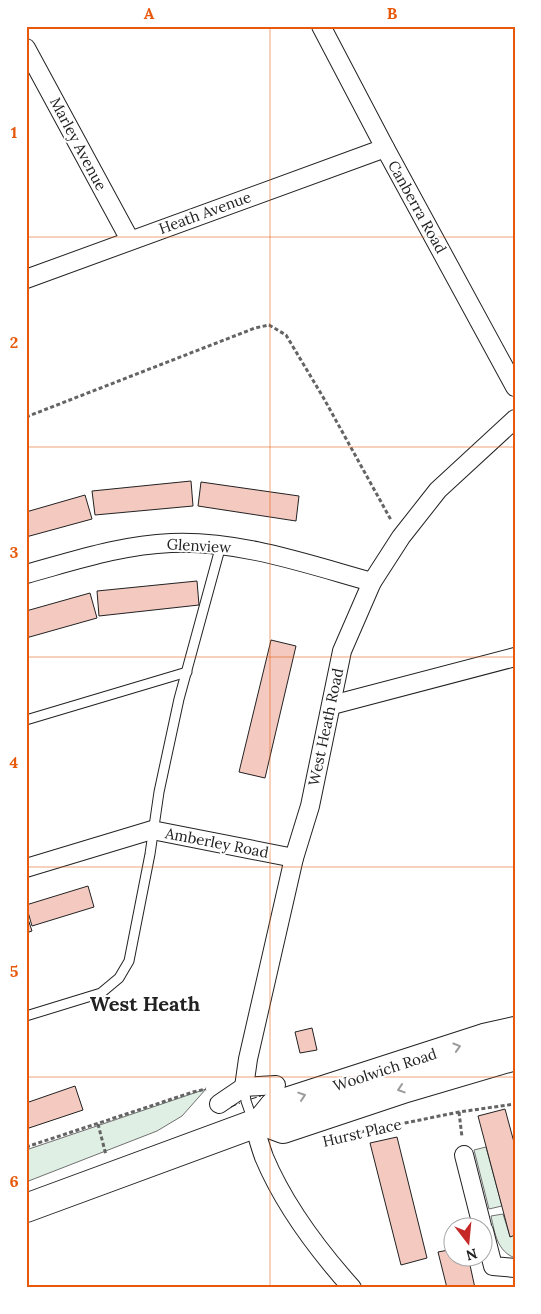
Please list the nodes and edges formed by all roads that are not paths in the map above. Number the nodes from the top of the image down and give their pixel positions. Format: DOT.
graph roads {
  1 [pos="320,26"];
  2 [pos="26,48"];
  3 [pos="385,148"];
  4 [pos="130,240"];
  5 [pos="26,279"];
  6 [pos="515,387"];
  7 [pos="515,420"];
  8 [pos="221,545"];
  9 [pos="26,574"];
  10 [pos="372,582"];
  11 [pos="515,657"];
  12 [pos="187,672"];
  13 [pos="332,706"];
  14 [pos="26,720"];
  15 [pos="152,830"];
  16 [pos="294,858"];
  17 [pos="26,868"];
  18 [pos="26,1016"];
  19 [pos="515,1031"];
  20 [pos="515,1056"];
  21 [pos="276,1085"];
  22 [pos="244,1088"];
  23 [pos="219,1104"];
  24 [pos="258,1123"];
  25 [pos="464,1155"];
  26 [pos="26,1208"];
  27 [pos="479,1216"];
  28 [pos="492,1266"];
  29 [pos="515,1268"];
  30 [pos="352,1288"];
  1 -- 3 [label="street, Canberra Road"];
  2 -- 4 [label="street, Marley Avenue"];
  3 -- 4 [label="street, Heath Avenue"];
  3 -- 6 [label="street, Canberra Road"];
  4 -- 5 [label="street, Heath Avenue"];
  7 -- 10 [label="street, West Heath Road"];
  8 -- 9 [label="street, Glenview"];
  8 -- 10 [label="street, Glenview"];
  8 -- 12 [label="lane"];
  10 -- 13 [label="street, West Heath Road"];
  11 -- 13 [label="street"];
  12 -- 14 [label="lane"];
  12 -- 15 [label="lane"];
  13 -- 16 [label="street, West Heath Road"];
  15 -- 16 [label="street, Amberley Road"];
  15 -- 17 [label="street, Amberley Road"];
  15 -- 18 [label="lane"];
  16 -- 22 [label="street, West Heath Road"];
  24 -- 19 [label="main road, Woolwich Road, one-way"];
  20 -- 24 [label="main road, Woolwich Road, one-way"];
  21 -- 22 [label="street"];
  22 -- 23 [label="street"];
  22 -- 24 [label="lane"];
  24 -- 26 [label="main road, Woolwich Road"];
  24 -- 30 [label="street"];
  25 -- 27 [label="street"];
  28 -- 29 [label="street"];
}
